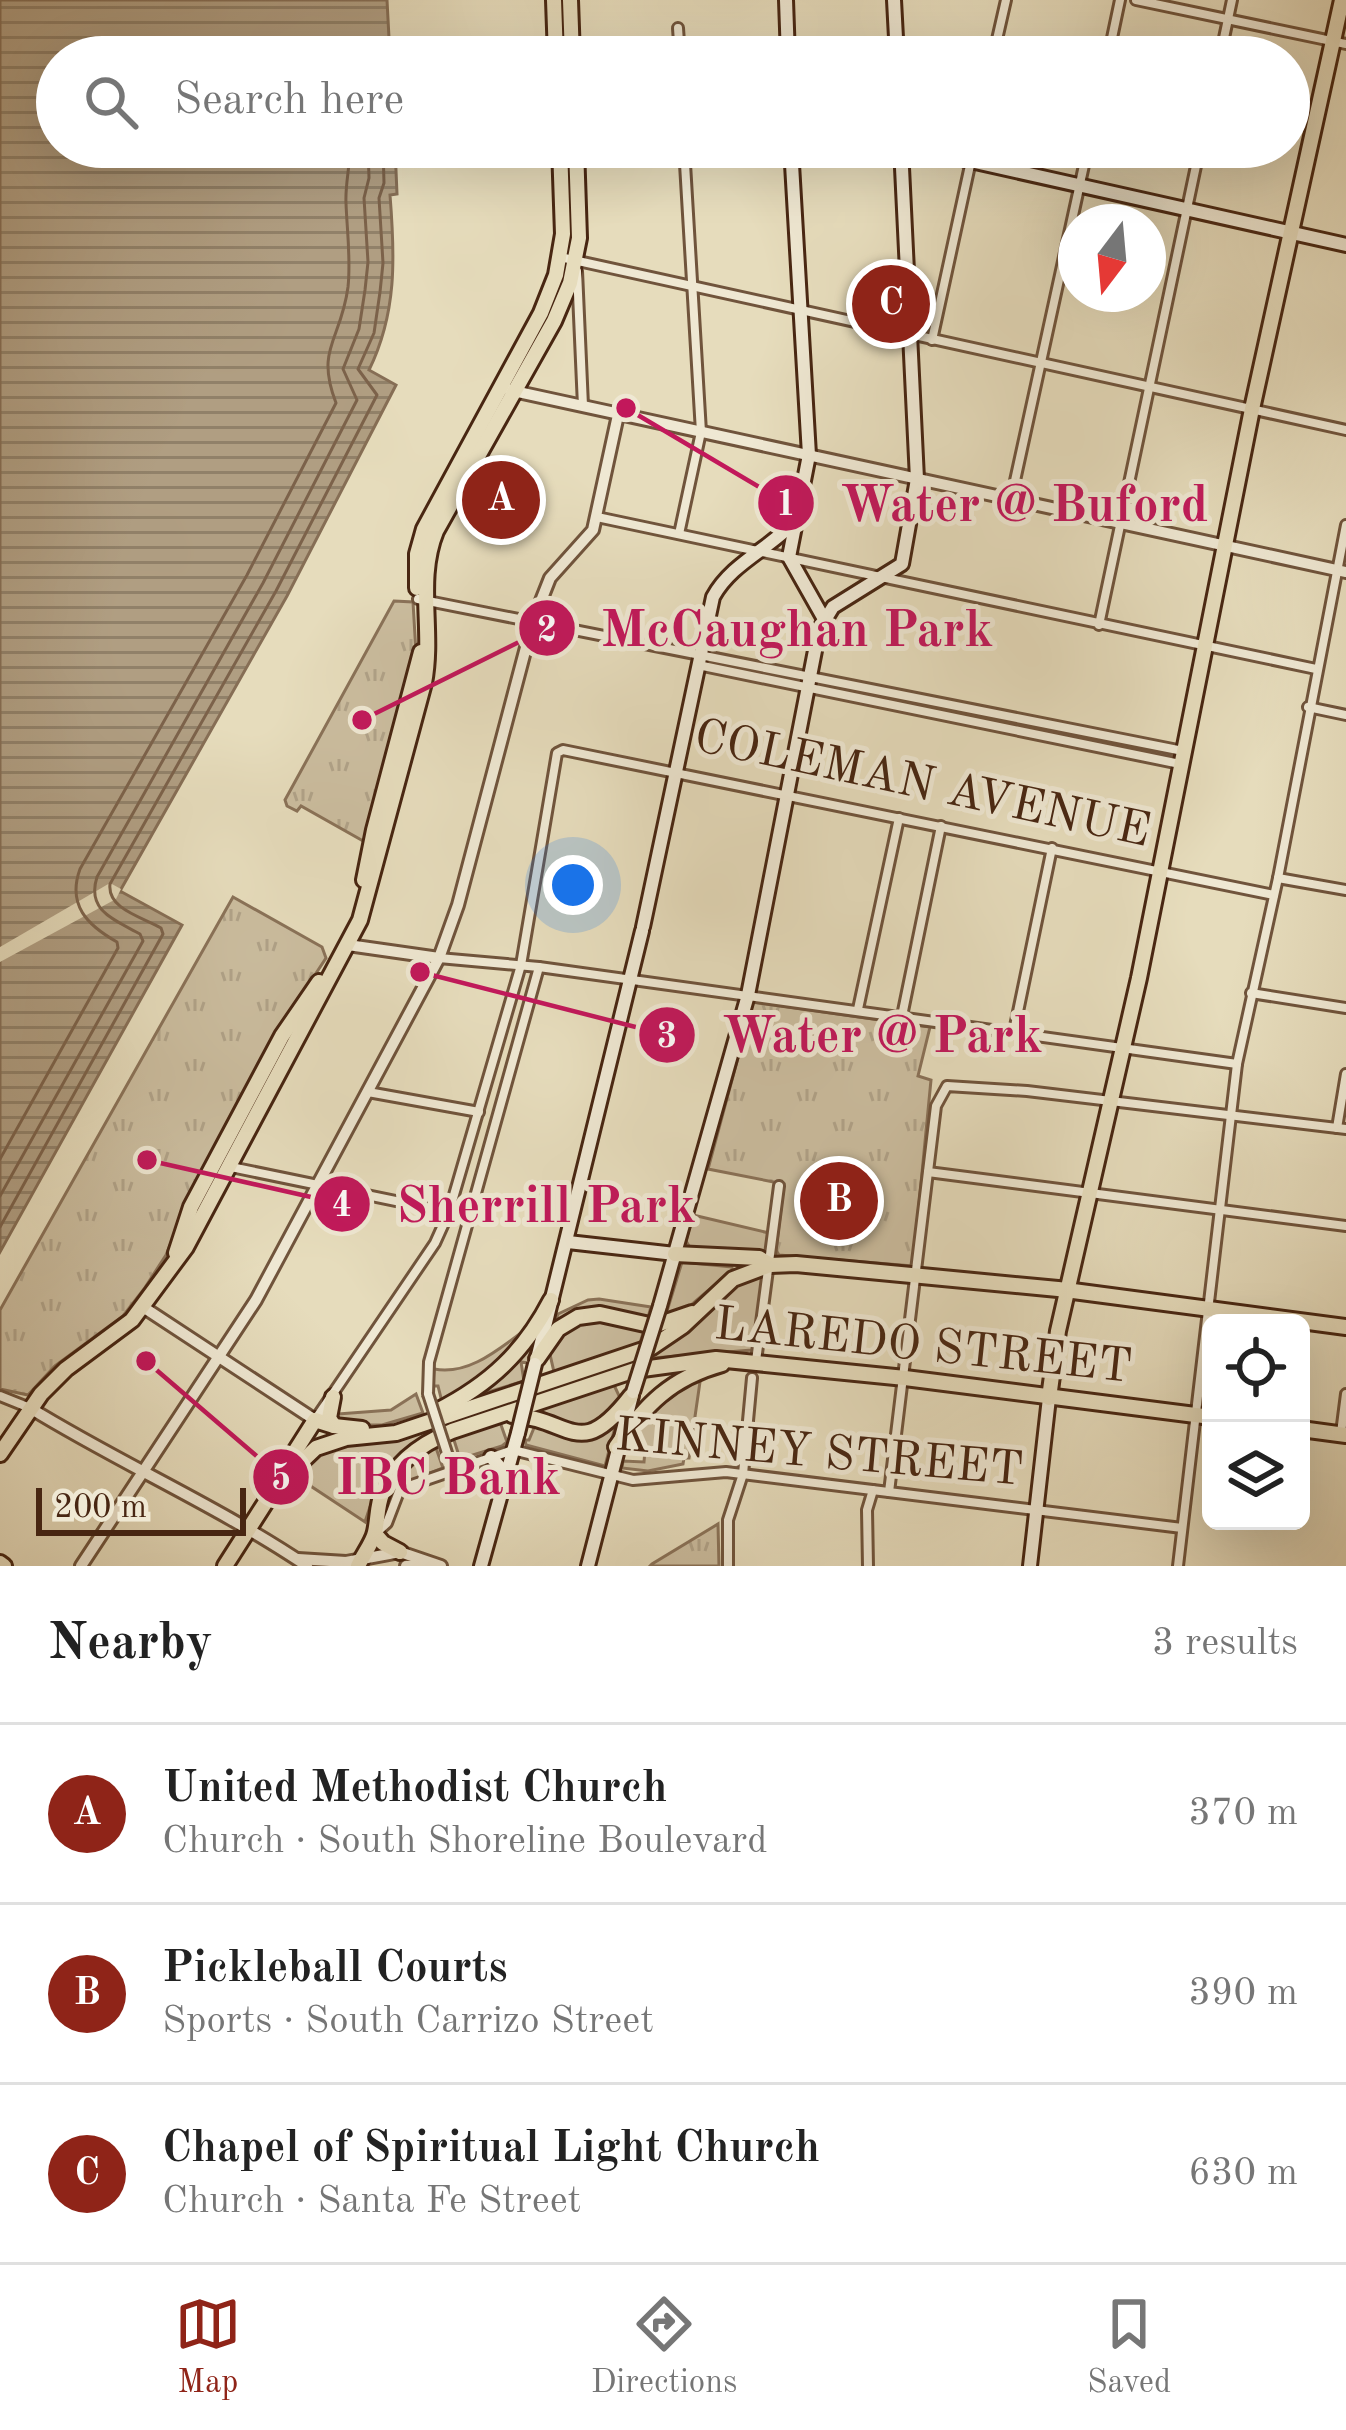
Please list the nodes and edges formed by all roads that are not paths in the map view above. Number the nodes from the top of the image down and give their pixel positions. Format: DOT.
graph roads {
  1 [pos="554,0"];
  2 [pos="570,0"];
  3 [pos="786,0"];
  4 [pos="894,0"];
  5 [pos="1006,0"];
  6 [pos="1120,0"];
  7 [pos="1136,0"];
  8 [pos="1232,0"];
  9 [pos="1342,0"];
  10 [pos="1228,18"];
  11 [pos="678,28"];
  12 [pos="555,36"];
  13 [pos="571,36"];
  14 [pos="679,36"];
  15 [pos="787,36"];
  16 [pos="896,36"];
  17 [pos="998,36"];
  18 [pos="1112,36"];
  19 [pos="1224,36"];
  20 [pos="1340,42"];
  21 [pos="1310,159"];
  22 [pos="561,168"];
  23 [pos="575,168"];
  24 [pos="686,168"];
  25 [pos="792,168"];
  26 [pos="905,168"];
  27 [pos="969,168"];
  28 [pos="1021,168"];
  29 [pos="1084,168"];
  30 [pos="1196,168"];
  31 [pos="1308,168"];
  32 [pos="1080,185"];
  33 [pos="1187,209"];
  34 [pos="1291,233"];
  35 [pos="1346,244"];
  36 [pos="568,260"];
  37 [pos="690,286"];
  38 [pos="799,310"];
  39 [pos="909,335"];
  40 [pos="932,340"];
  41 [pos="1040,362"];
  42 [pos="1150,387"];
  43 [pos="507,389"];
  44 [pos="583,407"];
  45 [pos="1252,409"];
  46 [pos="618,415"];
  47 [pos="1346,430"];
  48 [pos="700,432"];
  49 [pos="808,455"];
  50 [pos="917,479"];
  51 [pos="1011,499"];
  52 [pos="597,517"];
  53 [pos="798,517"];
  54 [pos="1119,523"];
  55 [pos="1346,526"];
  56 [pos="680,534"];
  57 [pos="730,546"];
  58 [pos="1225,546"];
  59 [pos="760,550"];
  60 [pos="789,556"];
  61 [pos="902,564"];
  62 [pos="737,568"];
  63 [pos="1341,571"];
  64 [pos="884,577"];
  65 [pos="904,581"];
  66 [pos="422,600"];
  67 [pos="824,619"];
  68 [pos="533,621"];
  69 [pos="1099,625"];
  70 [pos="1203,645"];
  71 [pos="698,659"];
  72 [pos="1316,669"];
  73 [pos="809,682"];
  74 [pos="941,702"];
  75 [pos="1308,707"];
  76 [pos="938,715"];
  77 [pos="1346,716"];
  78 [pos="1058,726"];
  79 [pos="1056,738"];
  80 [pos="1182,757"];
  81 [pos="676,771"];
  82 [pos="789,794"];
  83 [pos="899,818"];
  84 [pos="941,826"];
  85 [pos="1052,848"];
  86 [pos="1160,871"];
  87 [pos="1277,878"];
  88 [pos="1346,890"];
  89 [pos="1274,895"];
  90 [pos="344,944"];
  91 [pos="439,958"];
  92 [pos="521,965"];
  93 [pos="538,967"];
  94 [pos="632,981"];
  95 [pos="1251,993"];
  96 [pos="748,995"];
  97 [pos="1346,1008"];
  98 [pos="858,1010"];
  99 [pos="902,1016"];
  100 [pos="1014,1031"];
  101 [pos="1124,1048"];
  102 [pos="1237,1064"];
  103 [pos="1346,1074"];
  104 [pos="368,1092"];
  105 [pos="1112,1102"];
  106 [pos="479,1112"];
  107 [pos="1232,1115"];
  108 [pos="1341,1128"];
  109 [pos="230,1166"];
  110 [pos="928,1172"];
  111 [pos="319,1184"];
  112 [pos="779,1186"];
  113 [pos="1091,1193"];
  114 [pos="1220,1207"];
  115 [pos="449,1212"];
  116 [pos="1346,1226"];
  117 [pos="568,1242"];
  118 [pos="675,1254"];
  119 [pos="175,1258"];
  120 [pos="770,1264"];
  121 [pos="917,1273"];
  122 [pos="1067,1290"];
  123 [pos="551,1300"];
  124 [pos="143,1306"];
  125 [pos="1208,1306"];
  126 [pos="697,1310"];
  127 [pos="1208,1314"];
  128 [pos="1346,1327"];
  129 [pos="218,1356"];
  130 [pos="536,1361"];
  131 [pos="748,1361"];
  132 [pos="565,1378"];
  133 [pos="752,1378"];
  134 [pos="905,1378"];
  135 [pos="632,1394"];
  136 [pos="1346,1394"];
  137 [pos="0,1396"];
  138 [pos="333,1397"];
  139 [pos="1049,1398"];
  140 [pos="30,1408"];
  141 [pos="437,1411"];
  142 [pos="501,1414"];
  143 [pos="1202,1416"];
  144 [pos="315,1420"];
  145 [pos="1202,1421"];
  146 [pos="341,1427"];
  147 [pos="1310,1430"];
  148 [pos="1343,1434"];
  149 [pos="616,1447"];
  150 [pos="513,1450"];
  151 [pos="0,1454"];
  152 [pos="293,1455"];
  153 [pos="491,1457"];
  154 [pos="453,1471"];
  155 [pos="144,1472"];
  156 [pos="506,1474"];
  157 [pos="609,1474"];
  158 [pos="743,1474"];
  159 [pos="276,1486"];
  160 [pos="873,1490"];
  161 [pos="890,1492"];
  162 [pos="1037,1510"];
  163 [pos="1182,1528"];
  164 [pos="248,1531"];
  165 [pos="375,1534"];
  166 [pos="295,1558"];
  167 [pos="403,1559"];
  168 [pos="360,1563"];
  169 [pos="81,1566"];
  170 [pos="225,1566"];
  171 [pos="307,1566"];
  172 [pos="441,1566"];
  173 [pos="482,1566"];
  174 [pos="588,1566"];
  175 [pos="728,1566"];
  176 [pos="868,1566"];
  177 [pos="1030,1566"];
  178 [pos="1178,1566"];
  1 -- 12 [label="main road"];
  2 -- 13 [label="main road"];
  3 -- 15 [label="main road"];
  4 -- 16 [label="main road"];
  5 -- 17 [label="street"];
  6 -- 18 [label="street"];
  7 -- 10 [label="street"];
  8 -- 10 [label="street"];
  9 -- 20 [label="main road"];
  10 -- 19 [label="street"];
  10 -- 20 [label="street"];
  11 -- 14 [label="street"];
  20 -- 21 [label="main road"];
  22 -- 36 [label="main road"];
  23 -- 36 [label="main road"];
  24 -- 37 [label="street"];
  25 -- 38 [label="main road"];
  26 -- 39 [label="main road"];
  27 -- 40 [label="street"];
  28 -- 32 [label="main road"];
  29 -- 32 [label="street"];
  30 -- 33 [label="street"];
  31 -- 34 [label="main road"];
  32 -- 33 [label="main road"];
  32 -- 41 [label="street"];
  33 -- 34 [label="main road"];
  33 -- 42 [label="street"];
  34 -- 35 [label="main road"];
  34 -- 45 [label="main road"];
  36 -- 37 [label="street"];
  36 -- 43 [label="main road"];
  36 -- 44 [label="street"];
  37 -- 38 [label="street"];
  37 -- 48 [label="street"];
  38 -- 39 [label="street"];
  38 -- 49 [label="main road"];
  39 -- 40 [label="street"];
  39 -- 50 [label="main road"];
  40 -- 41 [label="street"];
  41 -- 42 [label="street"];
  41 -- 51 [label="street"];
  42 -- 45 [label="street"];
  42 -- 54 [label="street"];
  43 -- 44 [label="street"];
  43 -- 66 [label="main road"];
  44 -- 46 [label="street"];
  45 -- 47 [label="street"];
  45 -- 58 [label="main road"];
  46 -- 48 [label="street"];
  46 -- 52 [label="street"];
  48 -- 49 [label="street"];
  48 -- 56 [label="street"];
  49 -- 50 [label="street"];
  49 -- 53 [label="main road"];
  50 -- 51 [label="street"];
  50 -- 61 [label="main road"];
  51 -- 54 [label="street"];
  52 -- 56 [label="street"];
  52 -- 68 [label="street"];
  53 -- 59 [label="main road"];
  53 -- 60 [label="main road"];
  54 -- 58 [label="street"];
  54 -- 69 [label="street"];
  55 -- 63 [label="street"];
  56 -- 57 [label="street"];
  57 -- 59 [label="street"];
  57 -- 62 [label="street"];
  58 -- 63 [label="street"];
  58 -- 70 [label="main road"];
  59 -- 60 [label="street"];
  59 -- 62 [label="main road"];
  60 -- 64 [label="street"];
  60 -- 67 [label="main road"];
  61 -- 64 [label="main road"];
  61 -- 65 [label="street"];
  62 -- 71 [label="main road"];
  63 -- 72 [label="street"];
  64 -- 65 [label="street"];
  64 -- 67 [label="main road"];
  65 -- 69 [label="street"];
  66 -- 68 [label="street"];
  66 -- 90 [label="main road"];
  67 -- 73 [label="main road"];
  68 -- 71 [label="street"];
  68 -- 91 [label="street"];
  69 -- 70 [label="street"];
  70 -- 72 [label="street"];
  70 -- 80 [label="main road"];
  71 -- 73 [label="street"];
  71 -- 81 [label="main road"];
  72 -- 75 [label="street"];
  73 -- 74 [label="street"];
  73 -- 76 [label="street"];
  73 -- 82 [label="main road"];
  74 -- 76 [label="street"];
  74 -- 78 [label="street"];
  75 -- 77 [label="street"];
  75 -- 87 [label="street"];
  76 -- 79 [label="street"];
  78 -- 79 [label="street"];
  78 -- 80 [label="street"];
  79 -- 80 [label="street"];
  80 -- 86 [label="main road"];
  81 -- 82 [label="street, COLEMAN AVENUE"];
  81 -- 92 [label="street, COLEMAN AVENUE"];
  81 -- 94 [label="main road"];
  82 -- 83 [label="street, COLEMAN AVENUE"];
  82 -- 96 [label="main road"];
  83 -- 84 [label="street, COLEMAN AVENUE"];
  83 -- 98 [label="street"];
  84 -- 85 [label="street, COLEMAN AVENUE"];
  84 -- 99 [label="street"];
  85 -- 86 [label="street, COLEMAN AVENUE"];
  85 -- 100 [label="street"];
  86 -- 89 [label="street, COLEMAN AVENUE"];
  86 -- 101 [label="main road"];
  87 -- 88 [label="street"];
  87 -- 89 [label="street"];
  89 -- 95 [label="street"];
  90 -- 91 [label="street"];
  90 -- 109 [label="main road"];
  90 -- 119 [label="main road"];
  91 -- 92 [label="street"];
  91 -- 104 [label="street"];
  92 -- 93 [label="street"];
  92 -- 106 [label="street"];
  93 -- 94 [label="street"];
  93 -- 154 [label="street, bridge"];
  94 -- 96 [label="street"];
  94 -- 117 [label="main road"];
  95 -- 97 [label="street"];
  95 -- 102 [label="street"];
  96 -- 98 [label="street"];
  96 -- 118 [label="main road"];
  98 -- 99 [label="street"];
  99 -- 100 [label="street"];
  100 -- 101 [label="street"];
  101 -- 102 [label="street"];
  101 -- 105 [label="main road"];
  102 -- 107 [label="street"];
  103 -- 108 [label="street"];
  104 -- 106 [label="street"];
  104 -- 111 [label="street"];
  105 -- 107 [label="street"];
  105 -- 110 [label="street"];
  105 -- 113 [label="main road"];
  106 -- 115 [label="street"];
  107 -- 108 [label="street"];
  107 -- 114 [label="street"];
  109 -- 111 [label="street"];
  109 -- 119 [label="main road"];
  110 -- 113 [label="street"];
  110 -- 121 [label="street"];
  111 -- 115 [label="street"];
  111 -- 129 [label="street"];
  112 -- 120 [label="street"];
  113 -- 114 [label="street"];
  113 -- 122 [label="main road"];
  114 -- 116 [label="street"];
  114 -- 125 [label="street"];
  115 -- 138 [label="street"];
  117 -- 118 [label="main road"];
  117 -- 123 [label="main road"];
  118 -- 120 [label="main road"];
  118 -- 135 [label="main road, bridge"];
  119 -- 124 [label="main road"];
  120 -- 121 [label="main road"];
  120 -- 126 [label="main road"];
  120 -- 131 [label="street"];
  121 -- 122 [label="main road"];
  121 -- 134 [label="street"];
  122 -- 125 [label="main road"];
  122 -- 139 [label="main road"];
  123 -- 130 [label="main road"];
  123 -- 141 [label="main road"];
  124 -- 129 [label="street"];
  124 -- 140 [label="main road"];
  125 -- 127 [label="street"];
  125 -- 128 [label="main road"];
  126 -- 130 [label="main road"];
  126 -- 132 [label="main road"];
  129 -- 144 [label="street"];
  129 -- 155 [label="street"];
  130 -- 150 [label="main road, bridge"];
  131 -- 134 [label="main road, LAREDO STREET"];
  131 -- 142 [label="main road, LAREDO STREET"];
  131 -- 149 [label="main road"];
  132 -- 141 [label="main road"];
  132 -- 159 [label="main road"];
  133 -- 158 [label="street"];
  134 -- 139 [label="main road, LAREDO STREET"];
  134 -- 161 [label="street"];
  135 -- 142 [label="main road"];
  135 -- 149 [label="main road"];
  136 -- 148 [label="street"];
  137 -- 140 [label="street"];
  138 -- 144 [label="street"];
  138 -- 146 [label="main road"];
  139 -- 143 [label="main road, LAREDO STREET"];
  139 -- 162 [label="main road"];
  140 -- 151 [label="main road"];
  140 -- 155 [label="street"];
  141 -- 146 [label="main road"];
  142 -- 165 [label="main road, LAREDO STREET"];
  144 -- 146 [label="main road"];
  144 -- 152 [label="main road"];
  145 -- 163 [label="street"];
  146 -- 152 [label="main road"];
  147 -- 148 [label="main road"];
  149 -- 157 [label="main road"];
  150 -- 153 [label="street"];
  150 -- 156 [label="main road"];
  150 -- 157 [label="street, KINNEY STREET"];
  152 -- 159 [label="main road"];
  153 -- 154 [label="street"];
  153 -- 156 [label="main road"];
  154 -- 165 [label="street"];
  155 -- 164 [label="street"];
  155 -- 169 [label="street"];
  156 -- 173 [label="main road"];
  157 -- 158 [label="street, KINNEY STREET"];
  157 -- 174 [label="main road"];
  158 -- 160 [label="street, KINNEY STREET"];
  158 -- 175 [label="street"];
  159 -- 164 [label="main road"];
  160 -- 161 [label="street, KINNEY STREET"];
  160 -- 176 [label="street"];
  161 -- 162 [label="street, KINNEY STREET"];
  162 -- 163 [label="street, KINNEY STREET"];
  162 -- 177 [label="main road"];
  163 -- 178 [label="street"];
  164 -- 166 [label="street"];
  164 -- 170 [label="main road"];
  165 -- 167 [label="main road"];
  165 -- 168 [label="main road, LAREDO STREET"];
  166 -- 168 [label="street"];
  166 -- 171 [label="street"];
  167 -- 168 [label="street"];
  167 -- 172 [label="street"];
}
